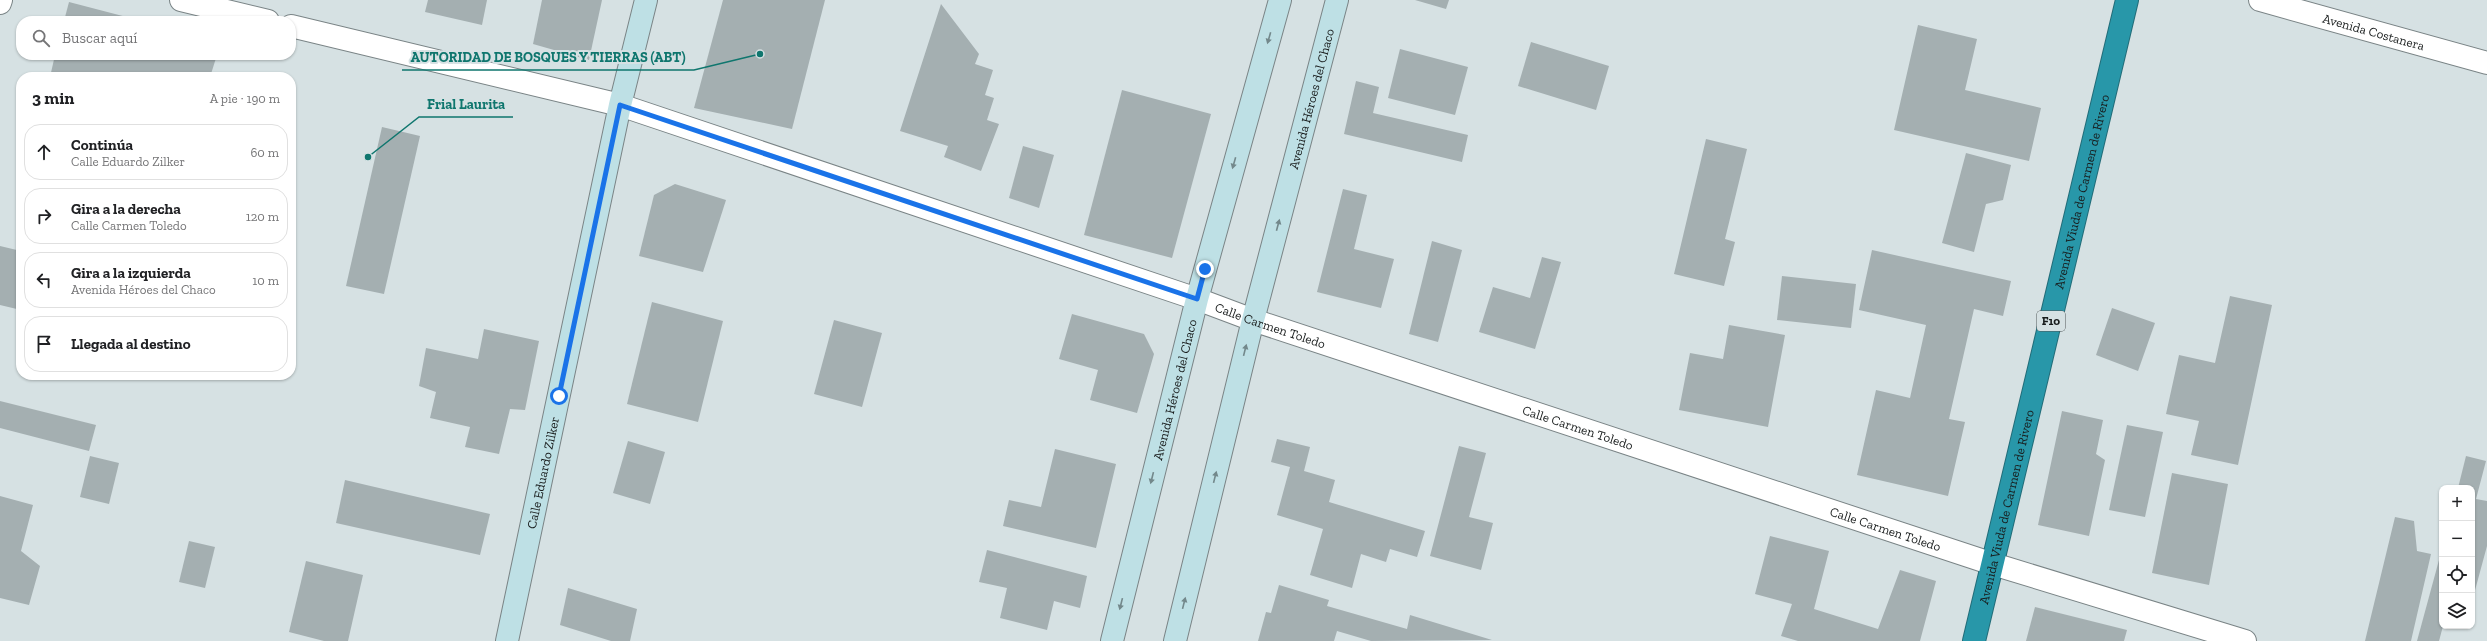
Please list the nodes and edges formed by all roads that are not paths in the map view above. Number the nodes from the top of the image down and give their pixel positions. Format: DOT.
graph roads {
  1 [pos="181,0"];
  2 [pos="646,0"];
  3 [pos="1280,0"];
  4 [pos="1337,0"];
  5 [pos="2127,0"];
  6 [pos="2260,0"];
  7 [pos="247,16"];
  8 [pos="296,27"];
  9 [pos="2487,63"];
  10 [pos="620,105"];
  11 [pos="1197,299"];
  12 [pos="1253,320"];
  13 [pos="1993,564"];
  14 [pos="507,641"];
  15 [pos="1112,641"];
  16 [pos="1175,641"];
  17 [pos="1974,641"];
  18 [pos="2245,641"];
  1 -- 7 [label="street"];
  2 -- 10 [label="street, Calle Eduardo Zilker"];
  3 -- 11 [label="street, Avenida Héroes del Chaco, one-way"];
  12 -- 4 [label="street, Avenida Héroes del Chaco, one-way"];
  5 -- 13 [label="highway, Avenida Viuda de Carmen de Rivero / F10"];
  6 -- 9 [label="street, Avenida Costanera"];
  8 -- 10 [label="street, Calle Carmen Toledo"];
  10 -- 11 [label="street, Calle Carmen Toledo"];
  10 -- 14 [label="street, Calle Eduardo Zilker"];
  11 -- 12 [label="street, Calle Carmen Toledo"];
  11 -- 15 [label="street, Avenida Héroes del Chaco, one-way"];
  12 -- 13 [label="street, Calle Carmen Toledo"];
  16 -- 12 [label="street, Avenida Héroes del Chaco, one-way"];
  13 -- 17 [label="highway, Avenida Viuda de Carmen de Rivero / F10"];
  13 -- 18 [label="street, Calle Carmen Toledo"];
}
